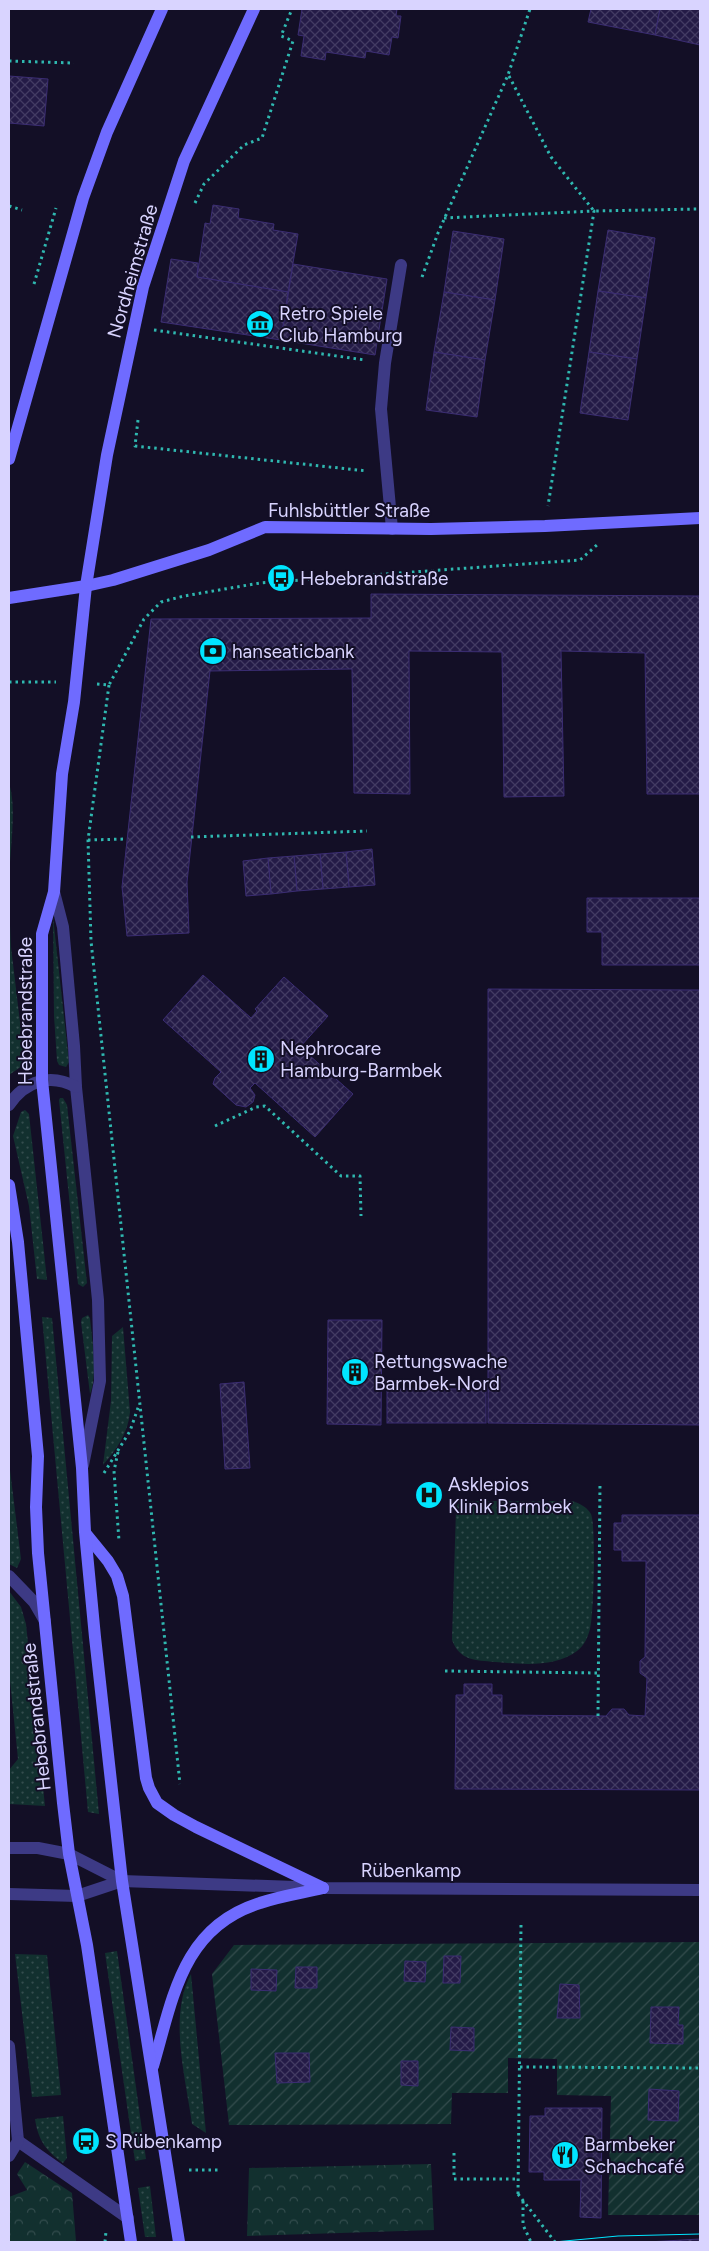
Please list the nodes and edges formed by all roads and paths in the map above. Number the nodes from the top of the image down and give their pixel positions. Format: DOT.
graph roads {
  1 [pos="162,9"];
  2 [pos="254,9"];
  3 [pos="292,9"];
  4 [pos="530,9"];
  5 [pos="9,61"];
  6 [pos="74,63"];
  7 [pos="508,75"];
  8 [pos="9,206"];
  9 [pos="192,208"];
  10 [pos="700,209"];
  11 [pos="22,210"];
  12 [pos="594,211"];
  13 [pos="444,218"];
  14 [pos="401,265"];
  15 [pos="419,285"];
  16 [pos="149,329"];
  17 [pos="386,363"];
  18 [pos="139,416"];
  19 [pos="9,458"];
  20 [pos="387,473"];
  21 [pos="700,518"];
  22 [pos="545,526"];
  23 [pos="392,529"];
  24 [pos="597,545"];
  25 [pos="86,586"];
  26 [pos="9,598"];
  27 [pos="9,682"];
  28 [pos="75,682"];
  29 [pos="109,684"];
  30 [pos="367,831"];
  31 [pos="191,837"];
  32 [pos="127,839"];
  33 [pos="88,840"];
  34 [pos="54,892"];
  35 [pos="42,1080"];
  36 [pos="76,1087"];
  37 [pos="9,1105"];
  38 [pos="215,1126"];
  39 [pos="9,1185"];
  40 [pos="361,1216"];
  41 [pos="140,1402"];
  42 [pos="118,1452"];
  43 [pos="82,1468"];
  44 [pos="101,1480"];
  45 [pos="600,1482"];
  46 [pos="85,1532"];
  47 [pos="120,1548"];
  48 [pos="9,1576"];
  49 [pos="45,1620"];
  50 [pos="445,1671"];
  51 [pos="598,1673"];
  52 [pos="598,1716"];
  53 [pos="180,1784"];
  54 [pos="9,1848"];
  55 [pos="70,1854"];
  56 [pos="122,1881"];
  57 [pos="323,1888"];
  58 [pos="700,1890"];
  59 [pos="9,1894"];
  60 [pos="77,1896"];
  61 [pos="521,1926"];
  62 [pos="9,2046"];
  63 [pos="520,2068"];
  64 [pos="700,2068"];
  65 [pos="152,2071"];
  66 [pos="18,2141"];
  67 [pos="454,2153"];
  68 [pos="9,2156"];
  69 [pos="187,2170"];
  70 [pos="220,2170"];
  71 [pos="518,2179"];
  72 [pos="523,2201"];
  73 [pos="128,2218"];
  74 [pos="178,2239"];
  75 [pos="131,2240"];
  76 [pos="531,2242"];
  77 [pos="555,2242"];
  1 -- 19 [label="main road"];
  2 -- 25 [label="main road, Nordheimstraße"];
  3 -- 9 [label="path"];
  4 -- 7 [label="path"];
  5 -- 6 [label="path"];
  7 -- 12 [label="path"];
  7 -- 13 [label="path"];
  8 -- 11 [label="path"];
  10 -- 12 [label="path"];
  12 -- 13 [label="path"];
  12 -- 22 [label="path"];
  13 -- 15 [label="path"];
  14 -- 17 [label="street"];
  16 -- 17 [label="path"];
  17 -- 20 [label="street"];
  18 -- 20 [label="path"];
  20 -- 23 [label="street"];
  21 -- 22 [label="main road, Fuhlsbüttler Straße"];
  22 -- 23 [label="main road, Fuhlsbüttler Straße"];
  23 -- 25 [label="main road, Fuhlsbüttler Straße"];
  24 -- 29 [label="path"];
  25 -- 26 [label="main road, Fuhlsbüttler Straße"];
  25 -- 28 [label="main road, Hebebrandstraße"];
  27 -- 28 [label="path"];
  28 -- 29 [label="path"];
  28 -- 34 [label="main road, Hebebrandstraße"];
  29 -- 33 [label="path"];
  30 -- 31 [label="path"];
  32 -- 33 [label="path"];
  33 -- 41 [label="path"];
  34 -- 35 [label="main road, Hebebrandstraße"];
  34 -- 36 [label="street, Hebebrandstraße"];
  35 -- 36 [label="street"];
  35 -- 37 [label="street"];
  35 -- 43 [label="main road, Hebebrandstraße"];
  36 -- 43 [label="street, Hebebrandstraße"];
  38 -- 40 [label="path"];
  39 -- 49 [label="main road, Hebebrandstraße"];
  41 -- 42 [label="path"];
  41 -- 53 [label="path"];
  42 -- 44 [label="path"];
  42 -- 47 [label="path"];
  43 -- 46 [label="main road, Hebebrandstraße"];
  45 -- 51 [label="path"];
  46 -- 56 [label="main road, Hebebrandstraße"];
  46 -- 57 [label="main road"];
  48 -- 49 [label="street"];
  49 -- 55 [label="main road, Hebebrandstraße"];
  50 -- 51 [label="path"];
  51 -- 52 [label="path"];
  54 -- 55 [label="street, Rübenkamp"];
  55 -- 56 [label="street, Rübenkamp"];
  55 -- 60 [label="main road, Hebebrandstraße"];
  56 -- 57 [label="street, Rübenkamp"];
  56 -- 60 [label="street, Rübenkamp"];
  56 -- 65 [label="main road, Hebebrandstraße"];
  57 -- 58 [label="street, Rübenkamp"];
  57 -- 65 [label="main road"];
  59 -- 60 [label="street, Rübenkamp"];
  60 -- 73 [label="main road, Hebebrandstraße"];
  61 -- 63 [label="path"];
  62 -- 66 [label="street"];
  63 -- 64 [label="path"];
  63 -- 71 [label="path"];
  65 -- 74 [label="main road, Hebebrandstraße"];
  66 -- 68 [label="street"];
  66 -- 73 [label="street"];
  67 -- 71 [label="path"];
  69 -- 70 [label="path"];
  71 -- 72 [label="path, bridge"];
  72 -- 76 [label="path"];
  72 -- 77 [label="path, bridge"];
  73 -- 75 [label="main road, Hebebrandstraße"];
}
